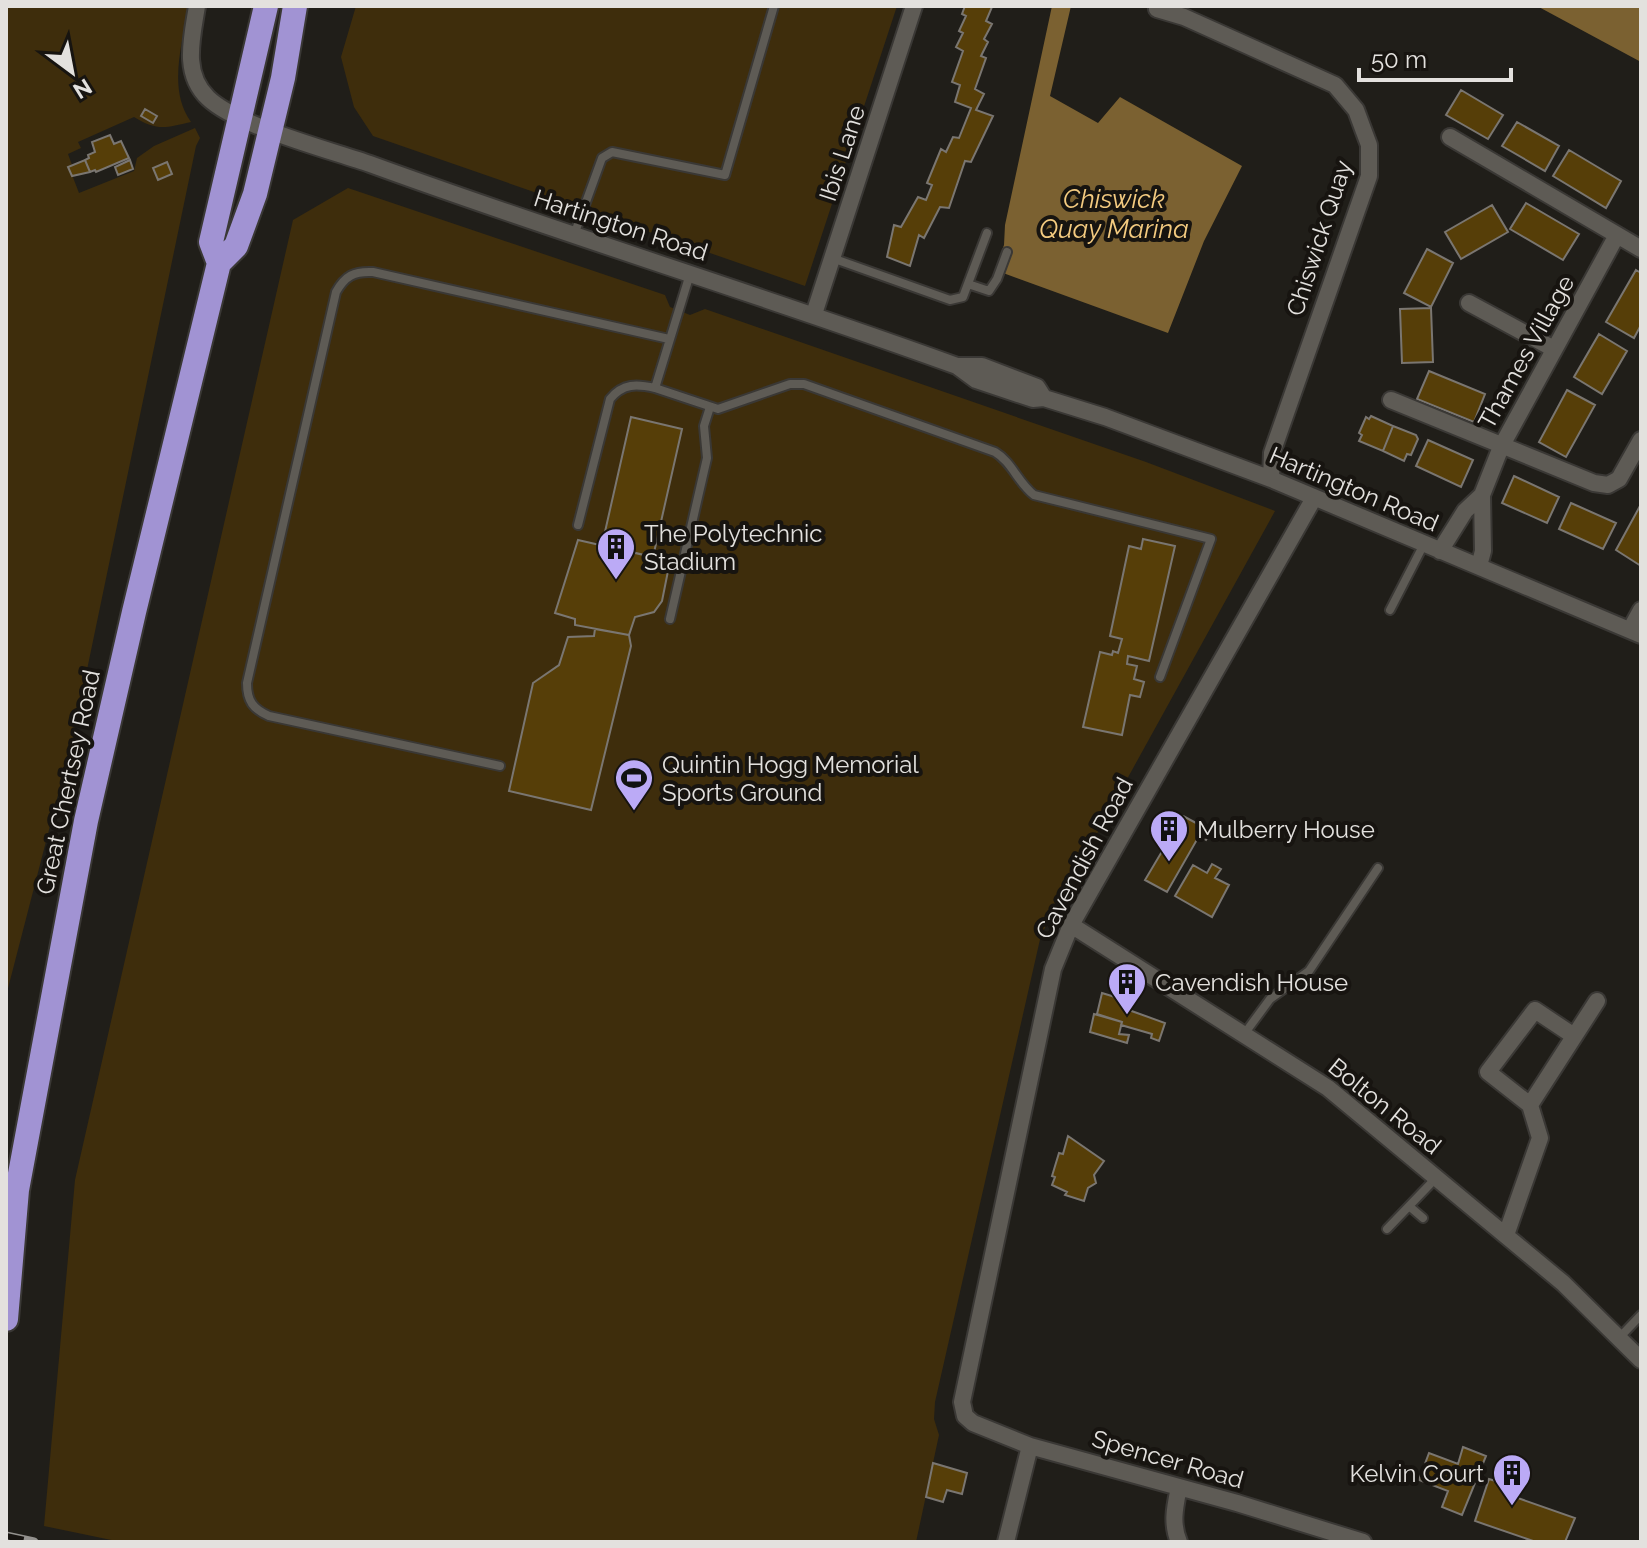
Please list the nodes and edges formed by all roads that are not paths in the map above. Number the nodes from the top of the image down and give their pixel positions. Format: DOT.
graph roads {
  1 [pos="197,6"];
  2 [pos="266,6"];
  3 [pos="295,6"];
  4 [pos="774,6"];
  5 [pos="914,6"];
  6 [pos="1157,9"];
  7 [pos="1186,11"];
  8 [pos="240,117"];
  9 [pos="271,129"];
  10 [pos="1450,137"];
  11 [pos="987,233"];
  12 [pos="1617,235"];
  13 [pos="574,236"];
  14 [pos="1641,249"];
  15 [pos="1007,252"];
  16 [pos="832,258"];
  17 [pos="219,263"];
  18 [pos="690,273"];
  19 [pos="968,284"];
  20 [pos="1469,303"];
  21 [pos="814,314"];
  22 [pos="669,339"];
  23 [pos="1554,349"];
  24 [pos="655,388"];
  25 [pos="1391,400"];
  26 [pos="710,407"];
  27 [pos="1641,440"];
  28 [pos="1501,447"];
  29 [pos="1271,479"];
  30 [pos="1482,495"];
  31 [pos="1314,498"];
  32 [pos="578,525"];
  33 [pos="1432,548"];
  34 [pos="1479,566"];
  35 [pos="1390,610"];
  36 [pos="1641,610"];
  37 [pos="670,619"];
  38 [pos="1636,632"];
  39 [pos="1160,677"];
  40 [pos="500,766"];
  41 [pos="1378,868"];
  42 [pos="1071,925"];
  43 [pos="1597,1001"];
  44 [pos="1245,1033"];
  45 [pos="1574,1036"];
  46 [pos="1530,1105"];
  47 [pos="1436,1178"];
  48 [pos="1409,1206"];
  49 [pos="1423,1218"];
  50 [pos="1387,1229"];
  51 [pos="1506,1235"];
  52 [pos="1641,1315"];
  53 [pos="6,1319"];
  54 [pos="1619,1338"];
  55 [pos="1641,1360"];
  56 [pos="965,1416"];
  57 [pos="1030,1446"];
  58 [pos="1179,1487"];
  59 [pos="1006,1542"];
  60 [pos="1179,1542"];
  61 [pos="1363,1542"];
  1 -- 8 [label="street, Hartington Road"];
  2 -- 8 [label="highway, Great Chertsey Road"];
  3 -- 9 [label="highway, Great Chertsey Road"];
  4 -- 13 [label="lane"];
  5 -- 16 [label="street, Ibis Lane"];
  6 -- 7 [label="street, Chiswick Quay"];
  7 -- 29 [label="street, Chiswick Quay"];
  8 -- 9 [label="street, Hartington Road"];
  8 -- 17 [label="highway, Great Chertsey Road"];
  9 -- 13 [label="street, Hartington Road"];
  9 -- 17 [label="highway, Great Chertsey Road"];
  10 -- 12 [label="street"];
  11 -- 19 [label="lane"];
  12 -- 14 [label="street"];
  12 -- 23 [label="street, Thames Village"];
  13 -- 18 [label="street, Hartington Road"];
  15 -- 19 [label="lane"];
  16 -- 19 [label="lane"];
  16 -- 21 [label="street, Ibis Lane"];
  17 -- 53 [label="highway, Great Chertsey Road"];
  18 -- 21 [label="street, Hartington Road"];
  18 -- 22 [label="lane"];
  20 -- 23 [label="street"];
  21 -- 29 [label="street, Hartington Road"];
  22 -- 24 [label="lane"];
  22 -- 40 [label="lane"];
  23 -- 28 [label="street, Thames Village"];
  24 -- 26 [label="lane"];
  24 -- 32 [label="lane"];
  25 -- 28 [label="street"];
  26 -- 37 [label="lane"];
  26 -- 39 [label="lane"];
  27 -- 28 [label="street"];
  28 -- 30 [label="street, Thames Village"];
  29 -- 31 [label="street, Hartington Road"];
  30 -- 33 [label="street, Thames Village"];
  30 -- 34 [label="street, Thames Village"];
  31 -- 33 [label="street, Hartington Road"];
  31 -- 42 [label="street, Cavendish Road"];
  33 -- 34 [label="street, Hartington Road"];
  33 -- 35 [label="lane"];
  34 -- 38 [label="street, Hartington Road"];
  36 -- 38 [label="street"];
  41 -- 44 [label="lane"];
  42 -- 44 [label="street, Bolton Road"];
  42 -- 56 [label="street, Cavendish Road"];
  43 -- 45 [label="street"];
  44 -- 47 [label="street, Bolton Road"];
  45 -- 46 [label="street"];
  45 -- 46 [label="street"];
  46 -- 51 [label="street"];
  47 -- 48 [label="lane"];
  47 -- 51 [label="street, Bolton Road"];
  48 -- 49 [label="lane"];
  48 -- 50 [label="lane"];
  51 -- 54 [label="street, Bolton Road"];
  52 -- 54 [label="lane"];
  54 -- 55 [label="street, Bolton Road"];
  56 -- 57 [label="street, Spencer Road"];
  57 -- 58 [label="street, Spencer Road"];
  57 -- 59 [label="street"];
  58 -- 60 [label="street"];
  58 -- 61 [label="street, Spencer Road"];
}
